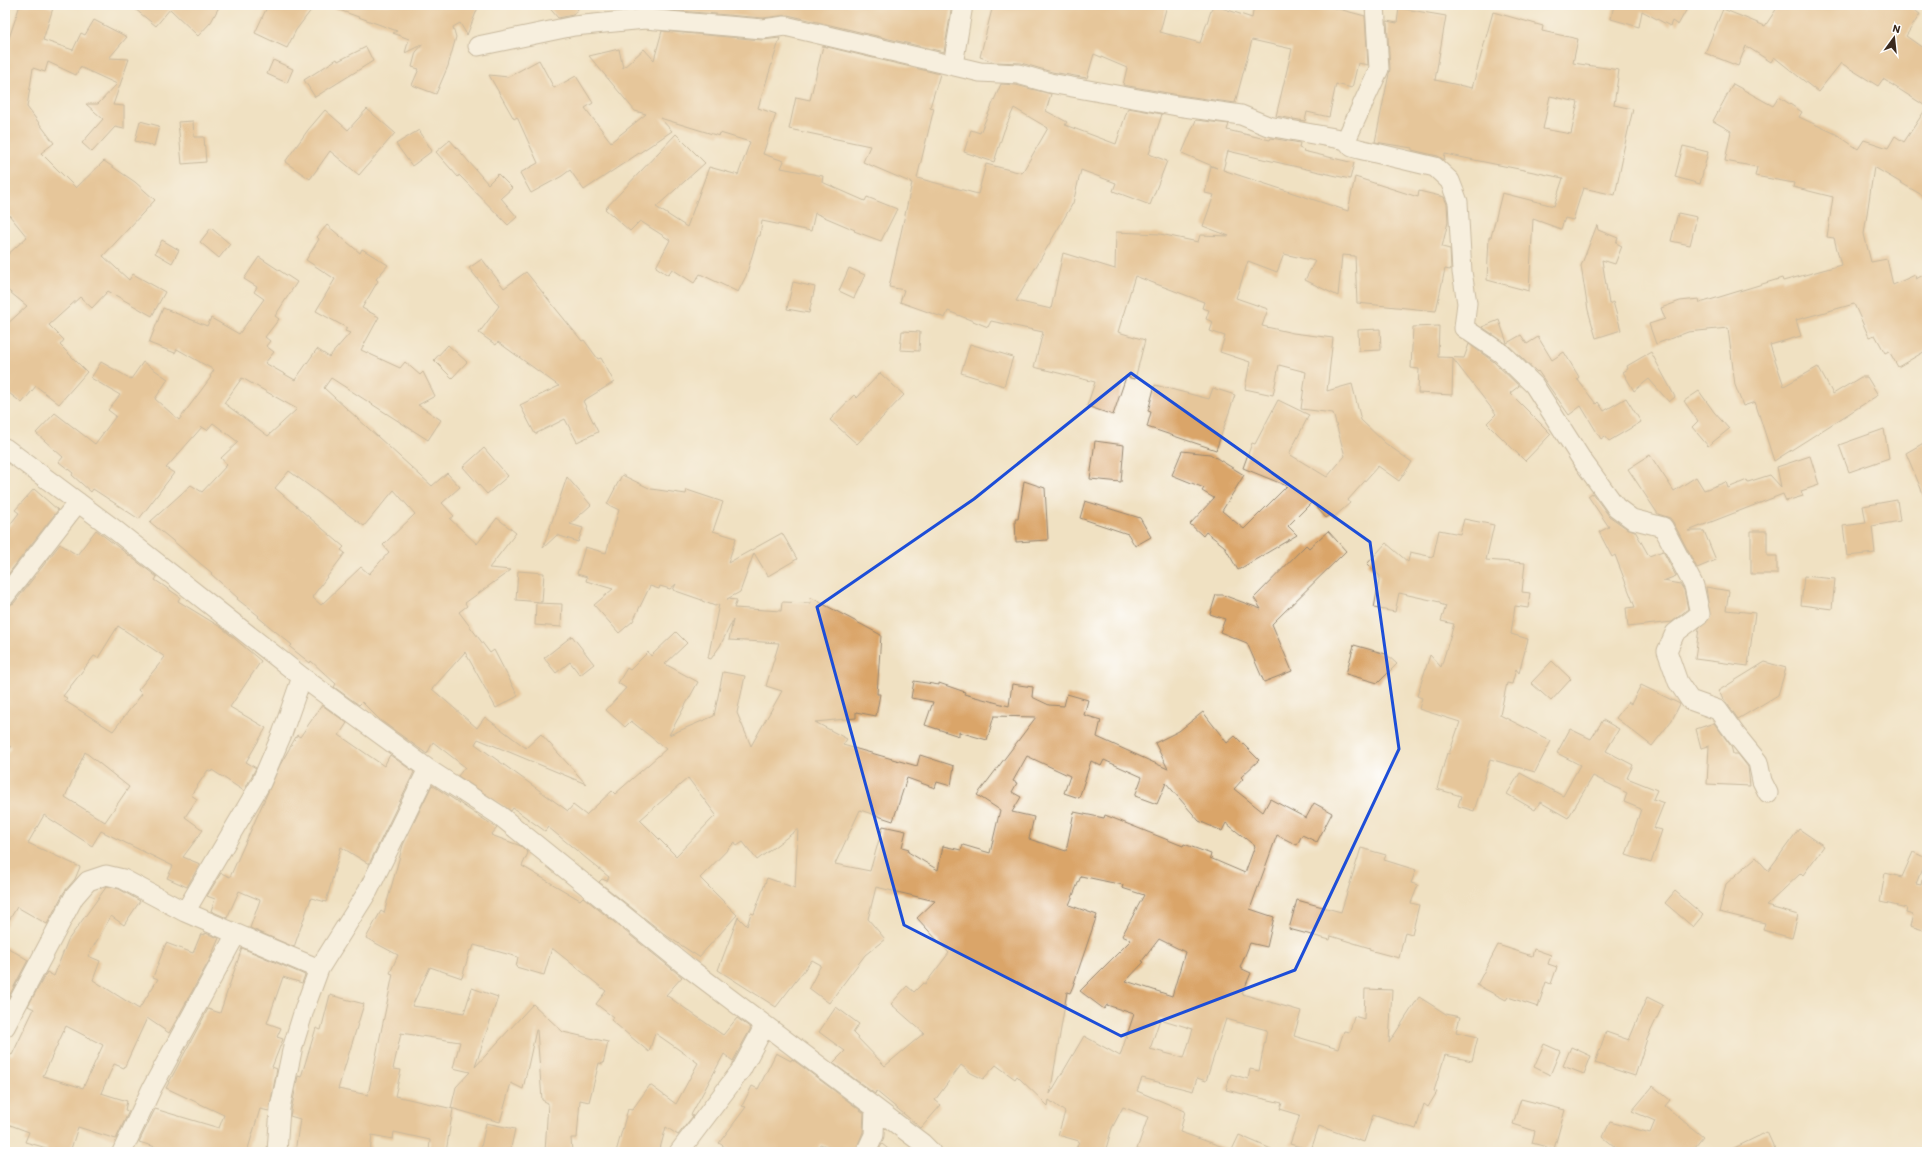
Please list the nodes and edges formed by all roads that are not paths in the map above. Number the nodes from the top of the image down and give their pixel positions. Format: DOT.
graph roads {
  1 [pos="963,5"];
  2 [pos="1375,5"];
  3 [pos="478,46"];
  4 [pos="953,64"];
  5 [pos="1346,140"];
  6 [pos="5,448"];
  7 [pos="78,502"];
  8 [pos="5,596"];
  9 [pos="302,677"];
  10 [pos="428,769"];
  11 [pos="1768,793"];
  12 [pos="185,912"];
  13 [pos="236,934"];
  14 [pos="319,969"];
  15 [pos="765,1025"];
  16 [pos="5,1027"];
  17 [pos="876,1108"];
  18 [pos="122,1152"];
  19 [pos="277,1152"];
  20 [pos="679,1152"];
  21 [pos="866,1152"];
  22 [pos="931,1152"];
  1 -- 4 [label="street"];
  2 -- 5 [label="street"];
  3 -- 4 [label="street"];
  4 -- 5 [label="street"];
  5 -- 11 [label="street"];
  6 -- 7 [label="street"];
  7 -- 8 [label="street"];
  7 -- 9 [label="street"];
  9 -- 10 [label="street"];
  9 -- 12 [label="street"];
  10 -- 14 [label="street"];
  10 -- 15 [label="street"];
  12 -- 13 [label="street"];
  12 -- 16 [label="street"];
  13 -- 14 [label="street"];
  13 -- 18 [label="street"];
  14 -- 19 [label="street"];
  15 -- 17 [label="street"];
  15 -- 20 [label="street"];
  17 -- 21 [label="street"];
  17 -- 22 [label="street"];
}
